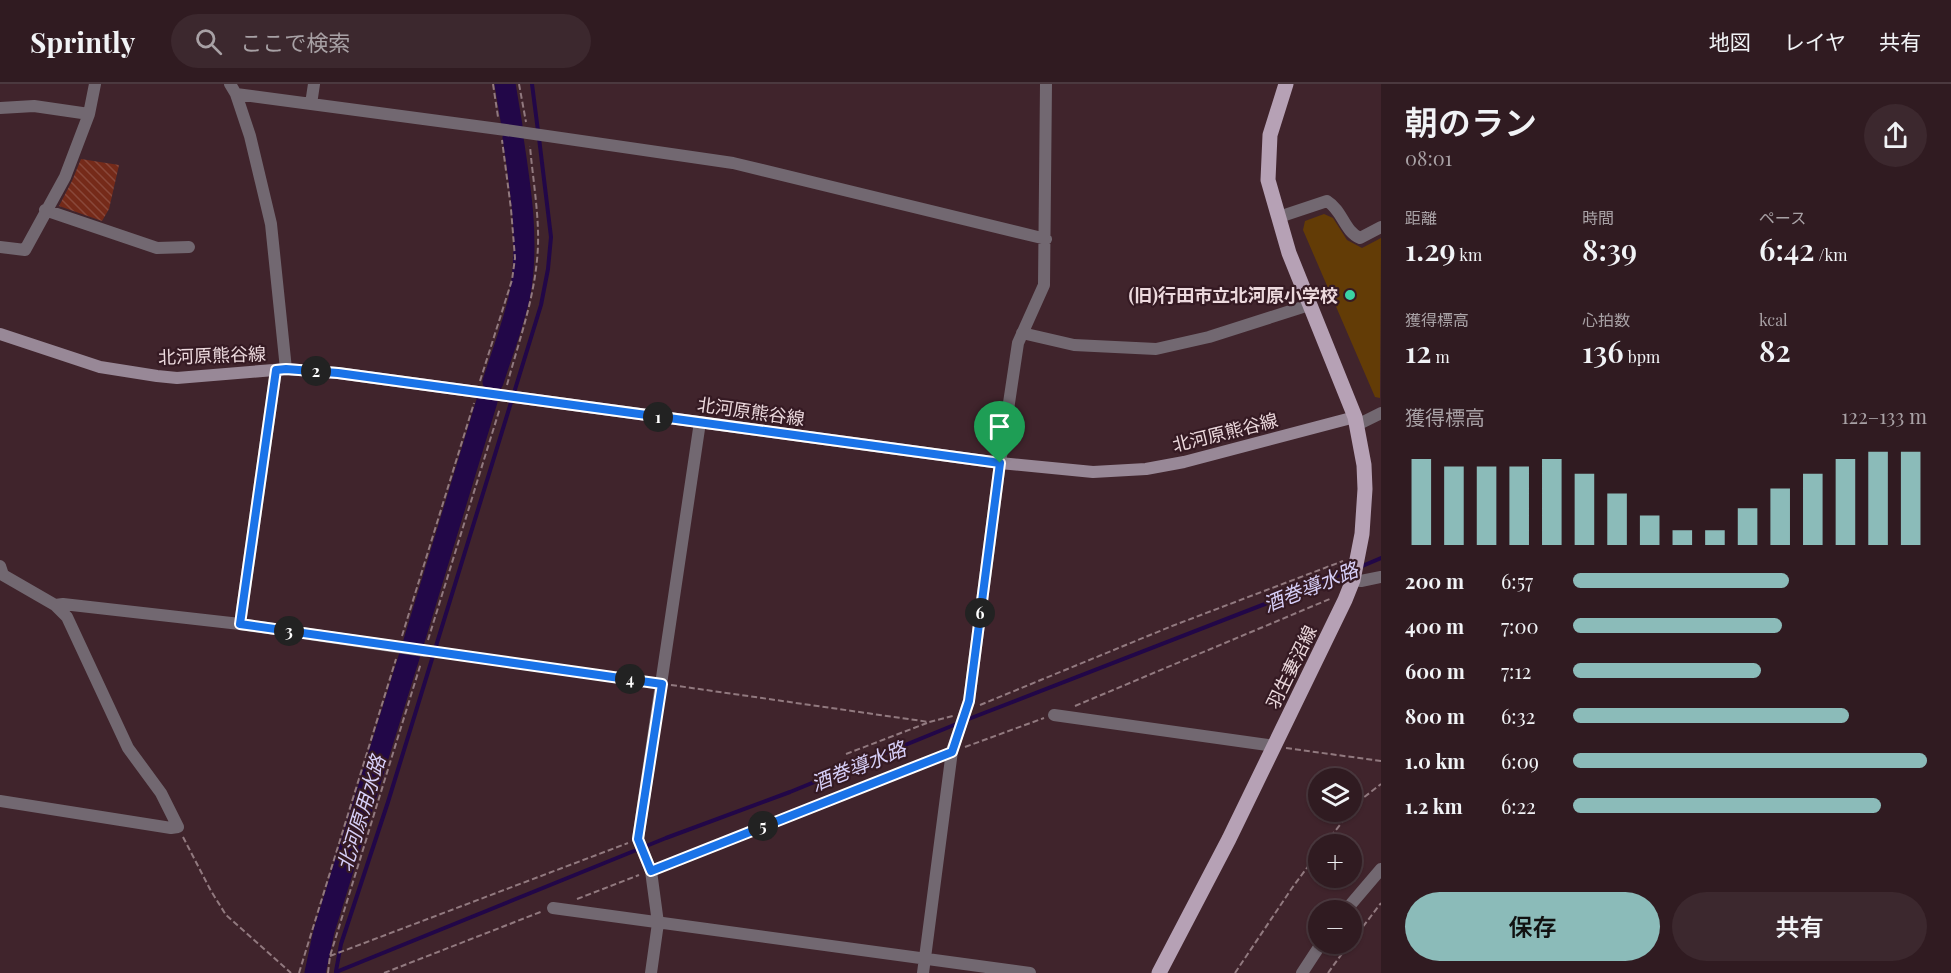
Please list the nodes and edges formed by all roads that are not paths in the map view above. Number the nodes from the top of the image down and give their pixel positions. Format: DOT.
graph roads {
  1 [pos="95,84"];
  2 [pos="314,84"];
  3 [pos="1046,84"];
  4 [pos="1286,84"];
  5 [pos="233,89"];
  6 [pos="311,104"];
  7 [pos="0,108"];
  8 [pos="88,114"];
  9 [pos="45,210"];
  10 [pos="1279,217"];
  11 [pos="1381,227"];
  12 [pos="1046,239"];
  13 [pos="0,247"];
  14 [pos="189,247"];
  15 [pos="1309,305"];
  16 [pos="1022,333"];
  17 [pos="0,334"];
  18 [pos="281,370"];
  19 [pos="1381,413"];
  20 [pos="1356,421"];
  21 [pos="700,422"];
  22 [pos="1000,463"];
  23 [pos="0,566"];
  24 [pos="1356,567"];
  25 [pos="1381,576"];
  26 [pos="55,605"];
  27 [pos="240,624"];
  28 [pos="424,651"];
  29 [pos="1054,715"];
  30 [pos="1275,746"];
  31 [pos="0,801"];
  32 [pos="1381,869"];
  33 [pos="1355,900"];
  34 [pos="553,908"];
  35 [pos="658,923"];
  36 [pos="1314,954"];
  37 [pos="925,959"];
  38 [pos="651,973"];
  39 [pos="923,973"];
  40 [pos="1030,973"];
  41 [pos="1159,973"];
  42 [pos="1302,973"];
  1 -- 8 [label="street"];
  2 -- 6 [label="street"];
  3 -- 12 [label="street"];
  4 -- 10 [label="main road, 羽生妻沼線"];
  5 -- 6 [label="street"];
  5 -- 18 [label="street"];
  6 -- 12 [label="street"];
  7 -- 8 [label="street"];
  8 -- 9 [label="street"];
  9 -- 13 [label="street"];
  9 -- 14 [label="street"];
  10 -- 11 [label="street"];
  10 -- 15 [label="main road, 羽生妻沼線"];
  12 -- 16 [label="street"];
  15 -- 16 [label="street"];
  15 -- 20 [label="main road, 羽生妻沼線"];
  16 -- 22 [label="street"];
  17 -- 18 [label="main road, 北河原熊谷線"];
  18 -- 21 [label="main road, 北河原熊谷線"];
  18 -- 27 [label="street"];
  19 -- 20 [label="street"];
  20 -- 22 [label="main road, 北河原熊谷線"];
  20 -- 24 [label="main road, 羽生妻沼線"];
  21 -- 22 [label="main road, 北河原熊谷線"];
  21 -- 35 [label="street"];
  22 -- 37 [label="street"];
  23 -- 26 [label="street"];
  24 -- 25 [label="street"];
  24 -- 30 [label="main road, 羽生妻沼線"];
  26 -- 27 [label="street"];
  26 -- 31 [label="street"];
  27 -- 28 [label="street"];
  29 -- 30 [label="street"];
  30 -- 41 [label="main road, 羽生妻沼線"];
  32 -- 33 [label="street"];
  34 -- 35 [label="street"];
  35 -- 37 [label="street"];
  35 -- 38 [label="street"];
  36 -- 42 [label="street"];
  37 -- 39 [label="street"];
  37 -- 40 [label="street"];
}
